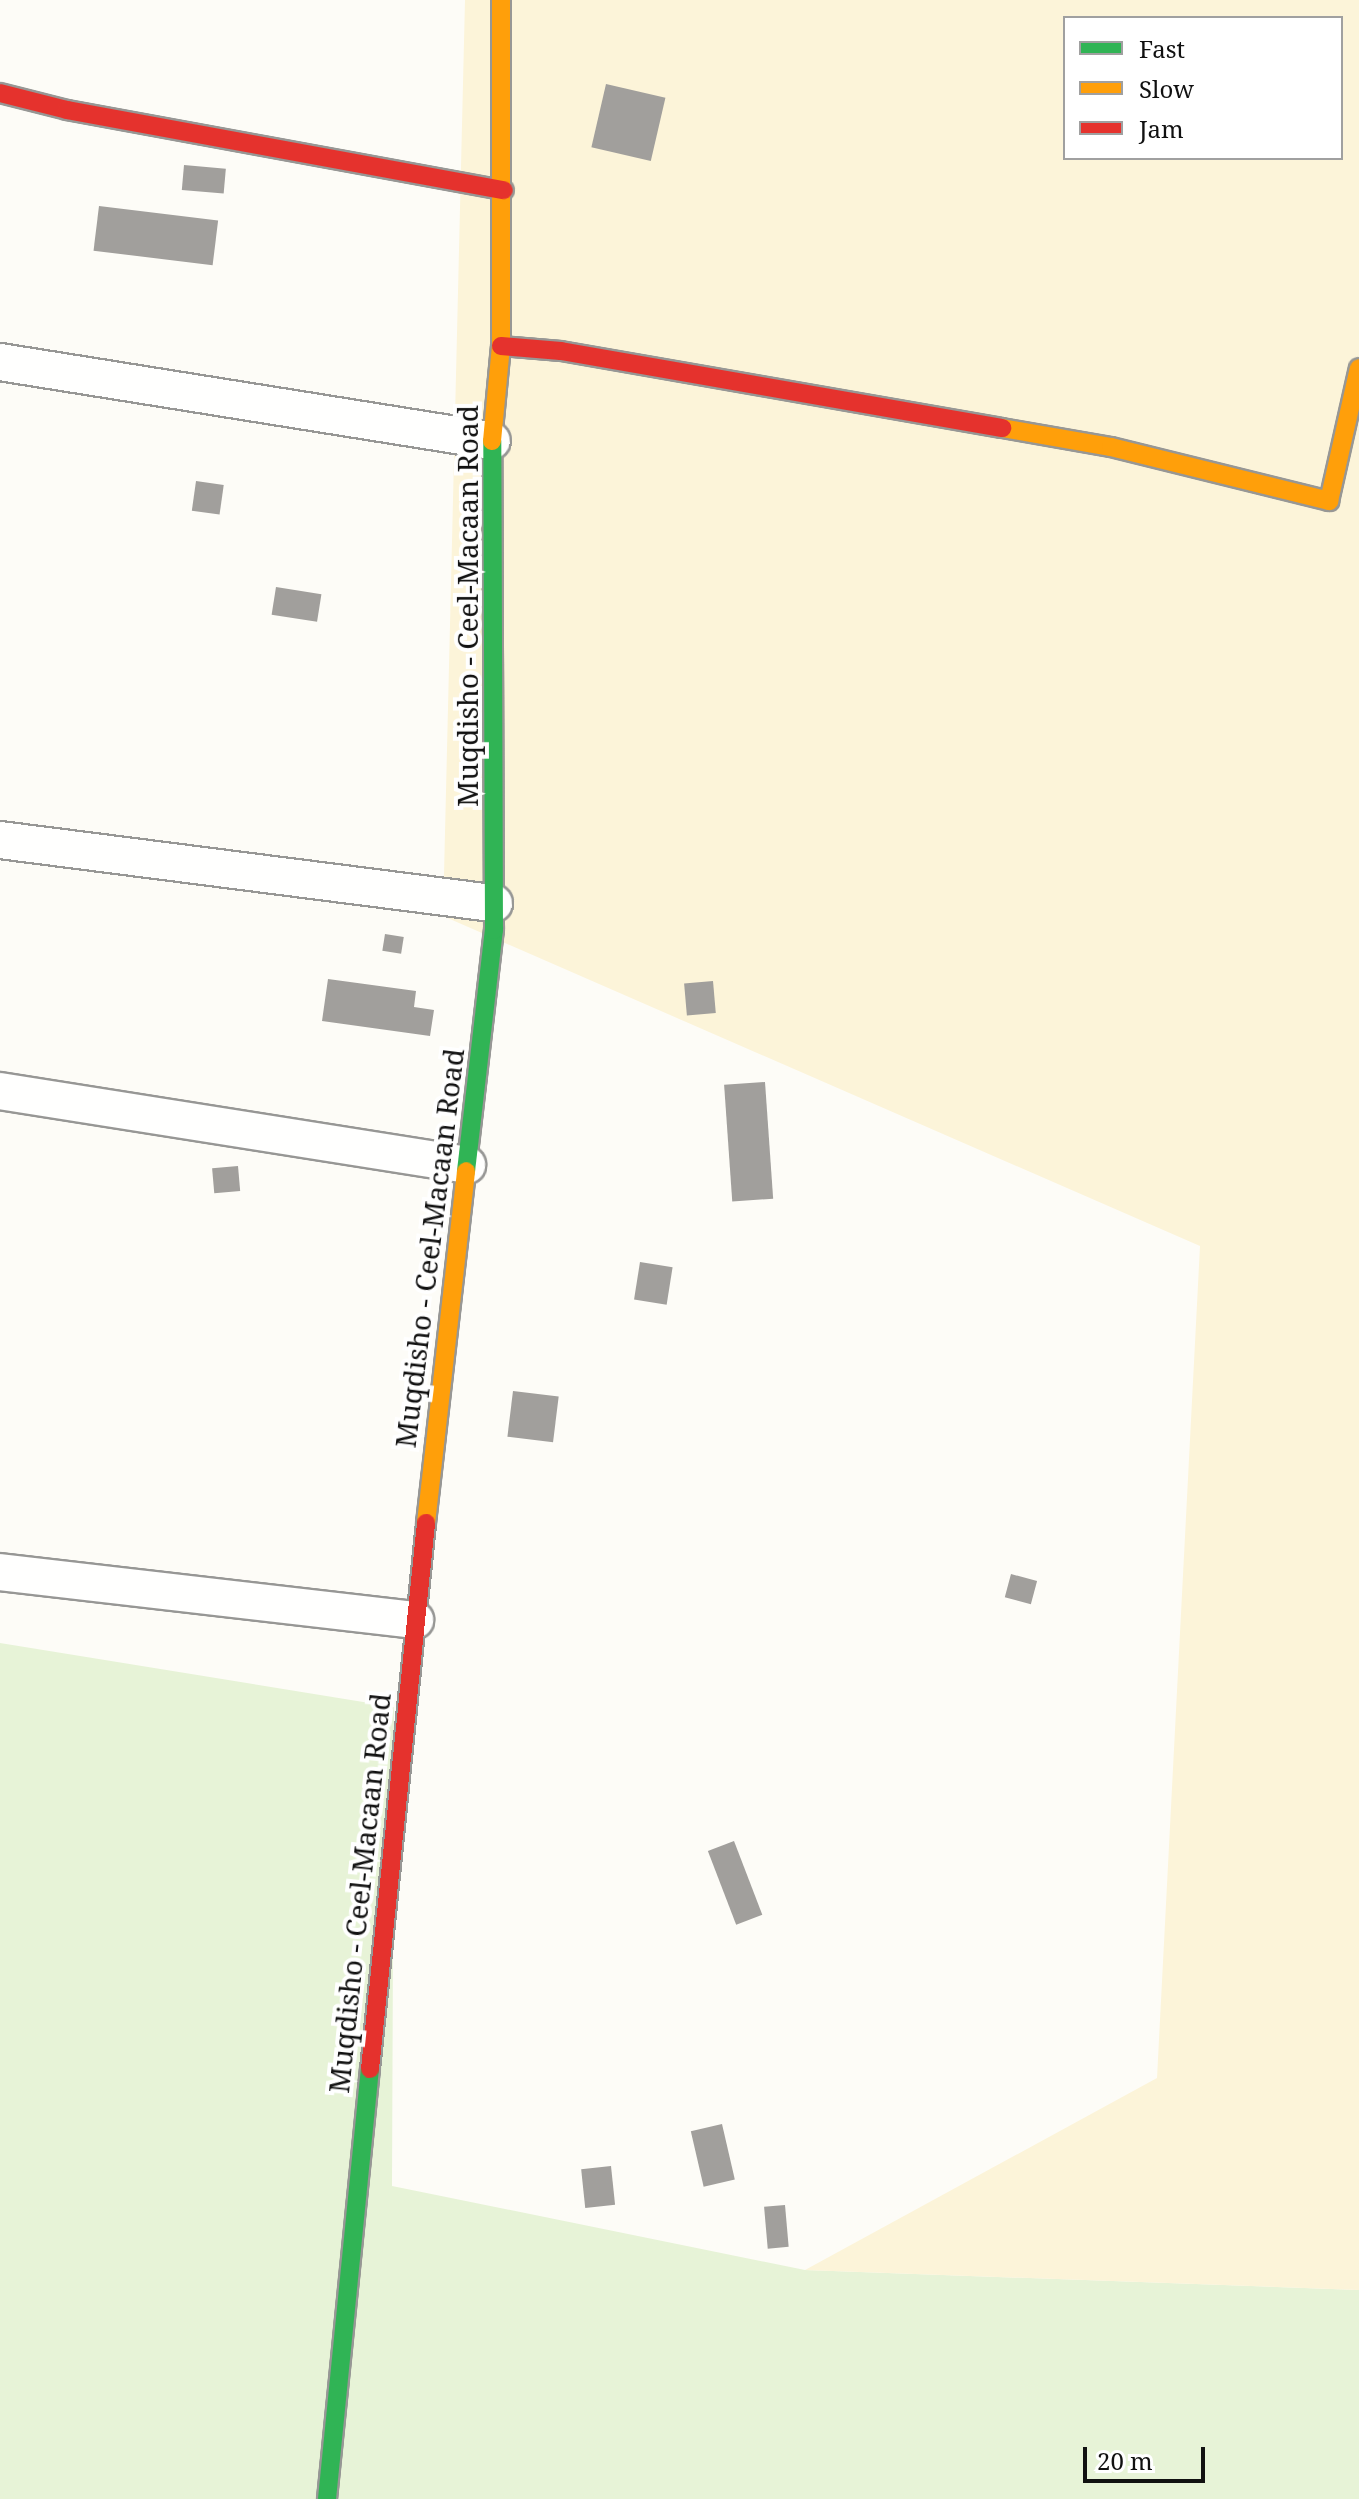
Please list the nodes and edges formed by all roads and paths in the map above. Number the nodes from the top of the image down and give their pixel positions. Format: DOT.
graph roads {
  1 [pos="501,0"];
  2 [pos="0,93"];
  3 [pos="504,190"];
  4 [pos="501,346"];
  5 [pos="0,362"];
  6 [pos="1359,368"];
  7 [pos="492,441"];
  8 [pos="0,840"];
  9 [pos="494,903"];
  10 [pos="0,1091"];
  11 [pos="467,1165"];
  12 [pos="0,1572"];
  13 [pos="415,1620"];
  14 [pos="327,2499"];
  1 -- 3 [label="street, Muqdisho - Ceel-Macaan Road"];
  2 -- 3 [label="street"];
  3 -- 4 [label="street, Muqdisho - Ceel-Macaan Road"];
  4 -- 6 [label="street"];
  4 -- 7 [label="street, Muqdisho - Ceel-Macaan Road"];
  5 -- 7 [label="street"];
  7 -- 9 [label="street, Muqdisho - Ceel-Macaan Road"];
  8 -- 9 [label="street"];
  9 -- 11 [label="street, Muqdisho - Ceel-Macaan Road"];
  10 -- 11 [label="street"];
  11 -- 13 [label="street, Muqdisho - Ceel-Macaan Road"];
  12 -- 13 [label="street"];
  13 -- 14 [label="street, Muqdisho - Ceel-Macaan Road"];
}
